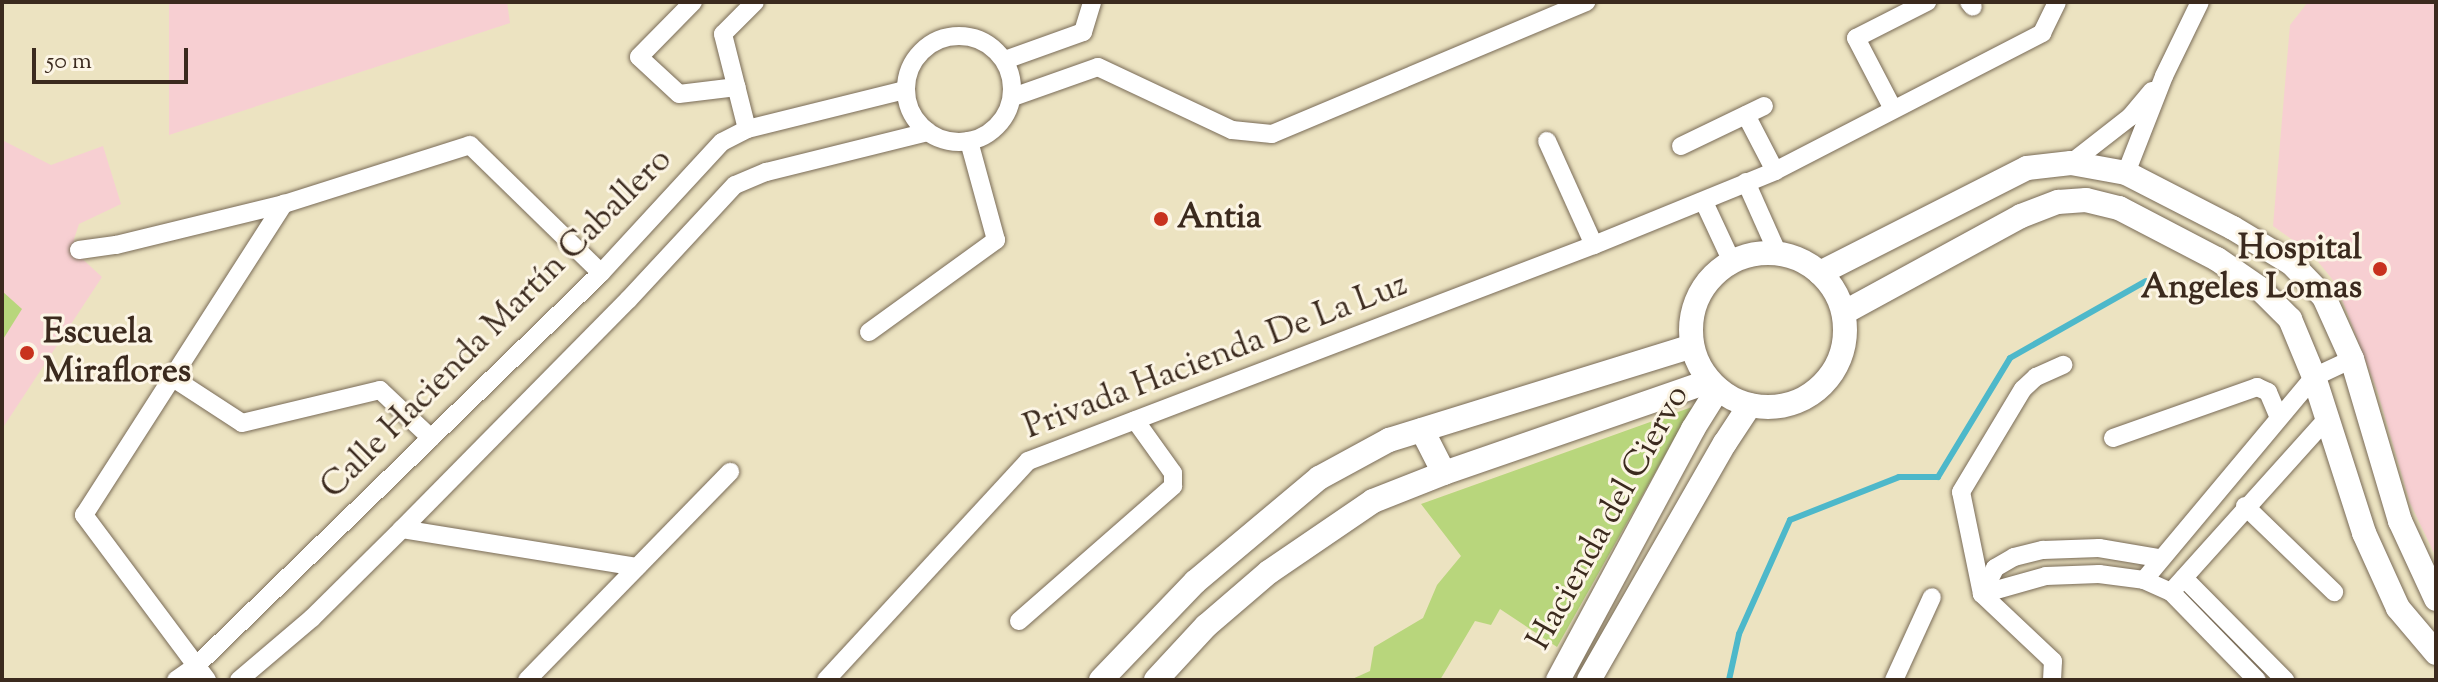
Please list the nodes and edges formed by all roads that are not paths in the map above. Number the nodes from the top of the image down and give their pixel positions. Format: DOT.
graph roads {
  1 [pos="693,2"];
  2 [pos="755,2"];
  3 [pos="1092,2"];
  4 [pos="1586,2"];
  5 [pos="1927,2"];
  6 [pos="2057,2"];
  7 [pos="2200,2"];
  8 [pos="1005,60"];
  9 [pos="2164,76"];
  10 [pos="737,87"];
  11 [pos="905,90"];
  12 [pos="1013,97"];
  13 [pos="1764,106"];
  14 [pos="1893,109"];
  15 [pos="1746,115"];
  16 [pos="747,129"];
  17 [pos="928,132"];
  18 [pos="969,141"];
  19 [pos="1547,141"];
  20 [pos="1681,146"];
  21 [pos="2071,163"];
  22 [pos="1775,171"];
  23 [pos="2126,173"];
  24 [pos="1746,182"];
  25 [pos="1704,202"];
  26 [pos="284,204"];
  27 [pos="1594,245"];
  28 [pos="79,250"];
  29 [pos="1778,254"];
  30 [pos="1732,262"];
  31 [pos="601,273"];
  32 [pos="1820,273"];
  33 [pos="1845,312"];
  34 [pos="869,332"];
  35 [pos="1692,346"];
  36 [pos="2352,359"];
  37 [pos="2063,365"];
  38 [pos="2314,377"];
  39 [pos="173,378"];
  40 [pos="1714,385"];
  41 [pos="1750,405"];
  42 [pos="2279,418"];
  43 [pos="2327,419"];
  44 [pos="1135,420"];
  45 [pos="1422,430"];
  46 [pos="431,438"];
  47 [pos="2113,438"];
  48 [pos="730,472"];
  49 [pos="1444,473"];
  50 [pos="2245,506"];
  51 [pos="402,529"];
  52 [pos="2159,558"];
  53 [pos="637,567"];
  54 [pos="2144,580"];
  55 [pos="2177,585"];
  56 [pos="2334,592"];
  57 [pos="1982,594"];
  58 [pos="1932,597"];
  59 [pos="2436,599"];
  60 [pos="1019,621"];
  61 [pos="2436,653"];
  62 [pos="201,673"];
  63 [pos="176,680"];
  64 [pos="239,680"];
  65 [pos="527,680"];
  66 [pos="826,680"];
  67 [pos="1101,680"];
  68 [pos="1156,680"];
  69 [pos="1558,680"];
  70 [pos="1589,680"];
  71 [pos="1894,680"];
  72 [pos="2052,680"];
  73 [pos="2257,680"];
  74 [pos="2285,680"];
  1 -- 10 [label="street"];
  2 -- 10 [label="street"];
  3 -- 8 [label="street"];
  4 -- 12 [label="street"];
  5 -- 14 [label="street"];
  6 -- 14 [label="street, Privada Hacienda De La Luz"];
  7 -- 9 [label="street"];
  8 -- 11 [label="street"];
  8 -- 12 [label="street"];
  9 -- 21 [label="street"];
  9 -- 23 [label="street"];
  10 -- 16 [label="street"];
  11 -- 16 [label="street, Calle Hacienda Martín Caballero"];
  11 -- 17 [label="street"];
  12 -- 18 [label="street"];
  13 -- 15 [label="street"];
  14 -- 22 [label="street, Privada Hacienda De La Luz"];
  15 -- 20 [label="street"];
  15 -- 22 [label="street"];
  16 -- 31 [label="street, Calle Hacienda Martín Caballero"];
  17 -- 18 [label="street"];
  17 -- 51 [label="street, Calle Hacienda Martín Caballero"];
  18 -- 34 [label="street"];
  19 -- 27 [label="street"];
  21 -- 23 [label="main road"];
  21 -- 32 [label="main road"];
  22 -- 24 [label="street, Privada Hacienda De La Luz"];
  23 -- 36 [label="main road"];
  24 -- 25 [label="street, Privada Hacienda De La Luz"];
  24 -- 29 [label="street"];
  25 -- 27 [label="street, Privada Hacienda De La Luz"];
  25 -- 30 [label="street"];
  26 -- 28 [label="street"];
  26 -- 31 [label="street"];
  26 -- 39 [label="street"];
  27 -- 44 [label="street, Privada Hacienda De La Luz"];
  29 -- 30 [label="main road"];
  29 -- 32 [label="main road"];
  30 -- 35 [label="main road"];
  31 -- 46 [label="street, Calle Hacienda Martín Caballero"];
  32 -- 33 [label="main road"];
  33 -- 38 [label="main road"];
  33 -- 41 [label="main road"];
  35 -- 40 [label="main road"];
  35 -- 45 [label="main road"];
  36 -- 38 [label="street"];
  36 -- 59 [label="main road"];
  37 -- 57 [label="street"];
  38 -- 42 [label="street"];
  38 -- 43 [label="main road"];
  39 -- 46 [label="street"];
  39 -- 62 [label="street"];
  40 -- 41 [label="main road"];
  40 -- 49 [label="main road"];
  40 -- 69 [label="main road, Hacienda del Ciervo"];
  41 -- 70 [label="main road, Hacienda del Ciervo"];
  42 -- 47 [label="street"];
  42 -- 52 [label="street"];
  43 -- 50 [label="street"];
  43 -- 61 [label="main road"];
  44 -- 60 [label="street"];
  44 -- 66 [label="street, Privada Hacienda De La Luz"];
  45 -- 49 [label="main road"];
  45 -- 67 [label="main road"];
  46 -- 62 [label="street, Calle Hacienda Martín Caballero"];
  48 -- 53 [label="street"];
  49 -- 68 [label="main road"];
  50 -- 55 [label="street"];
  50 -- 56 [label="street"];
  51 -- 53 [label="street"];
  51 -- 64 [label="street, Calle Hacienda Martín Caballero"];
  52 -- 54 [label="street"];
  52 -- 57 [label="street"];
  53 -- 65 [label="street"];
  54 -- 55 [label="street"];
  54 -- 57 [label="street"];
  55 -- 73 [label="street"];
  55 -- 74 [label="street"];
  57 -- 72 [label="street"];
  58 -- 71 [label="street"];
  62 -- 63 [label="street, Calle Hacienda Martín Caballero"];
}
